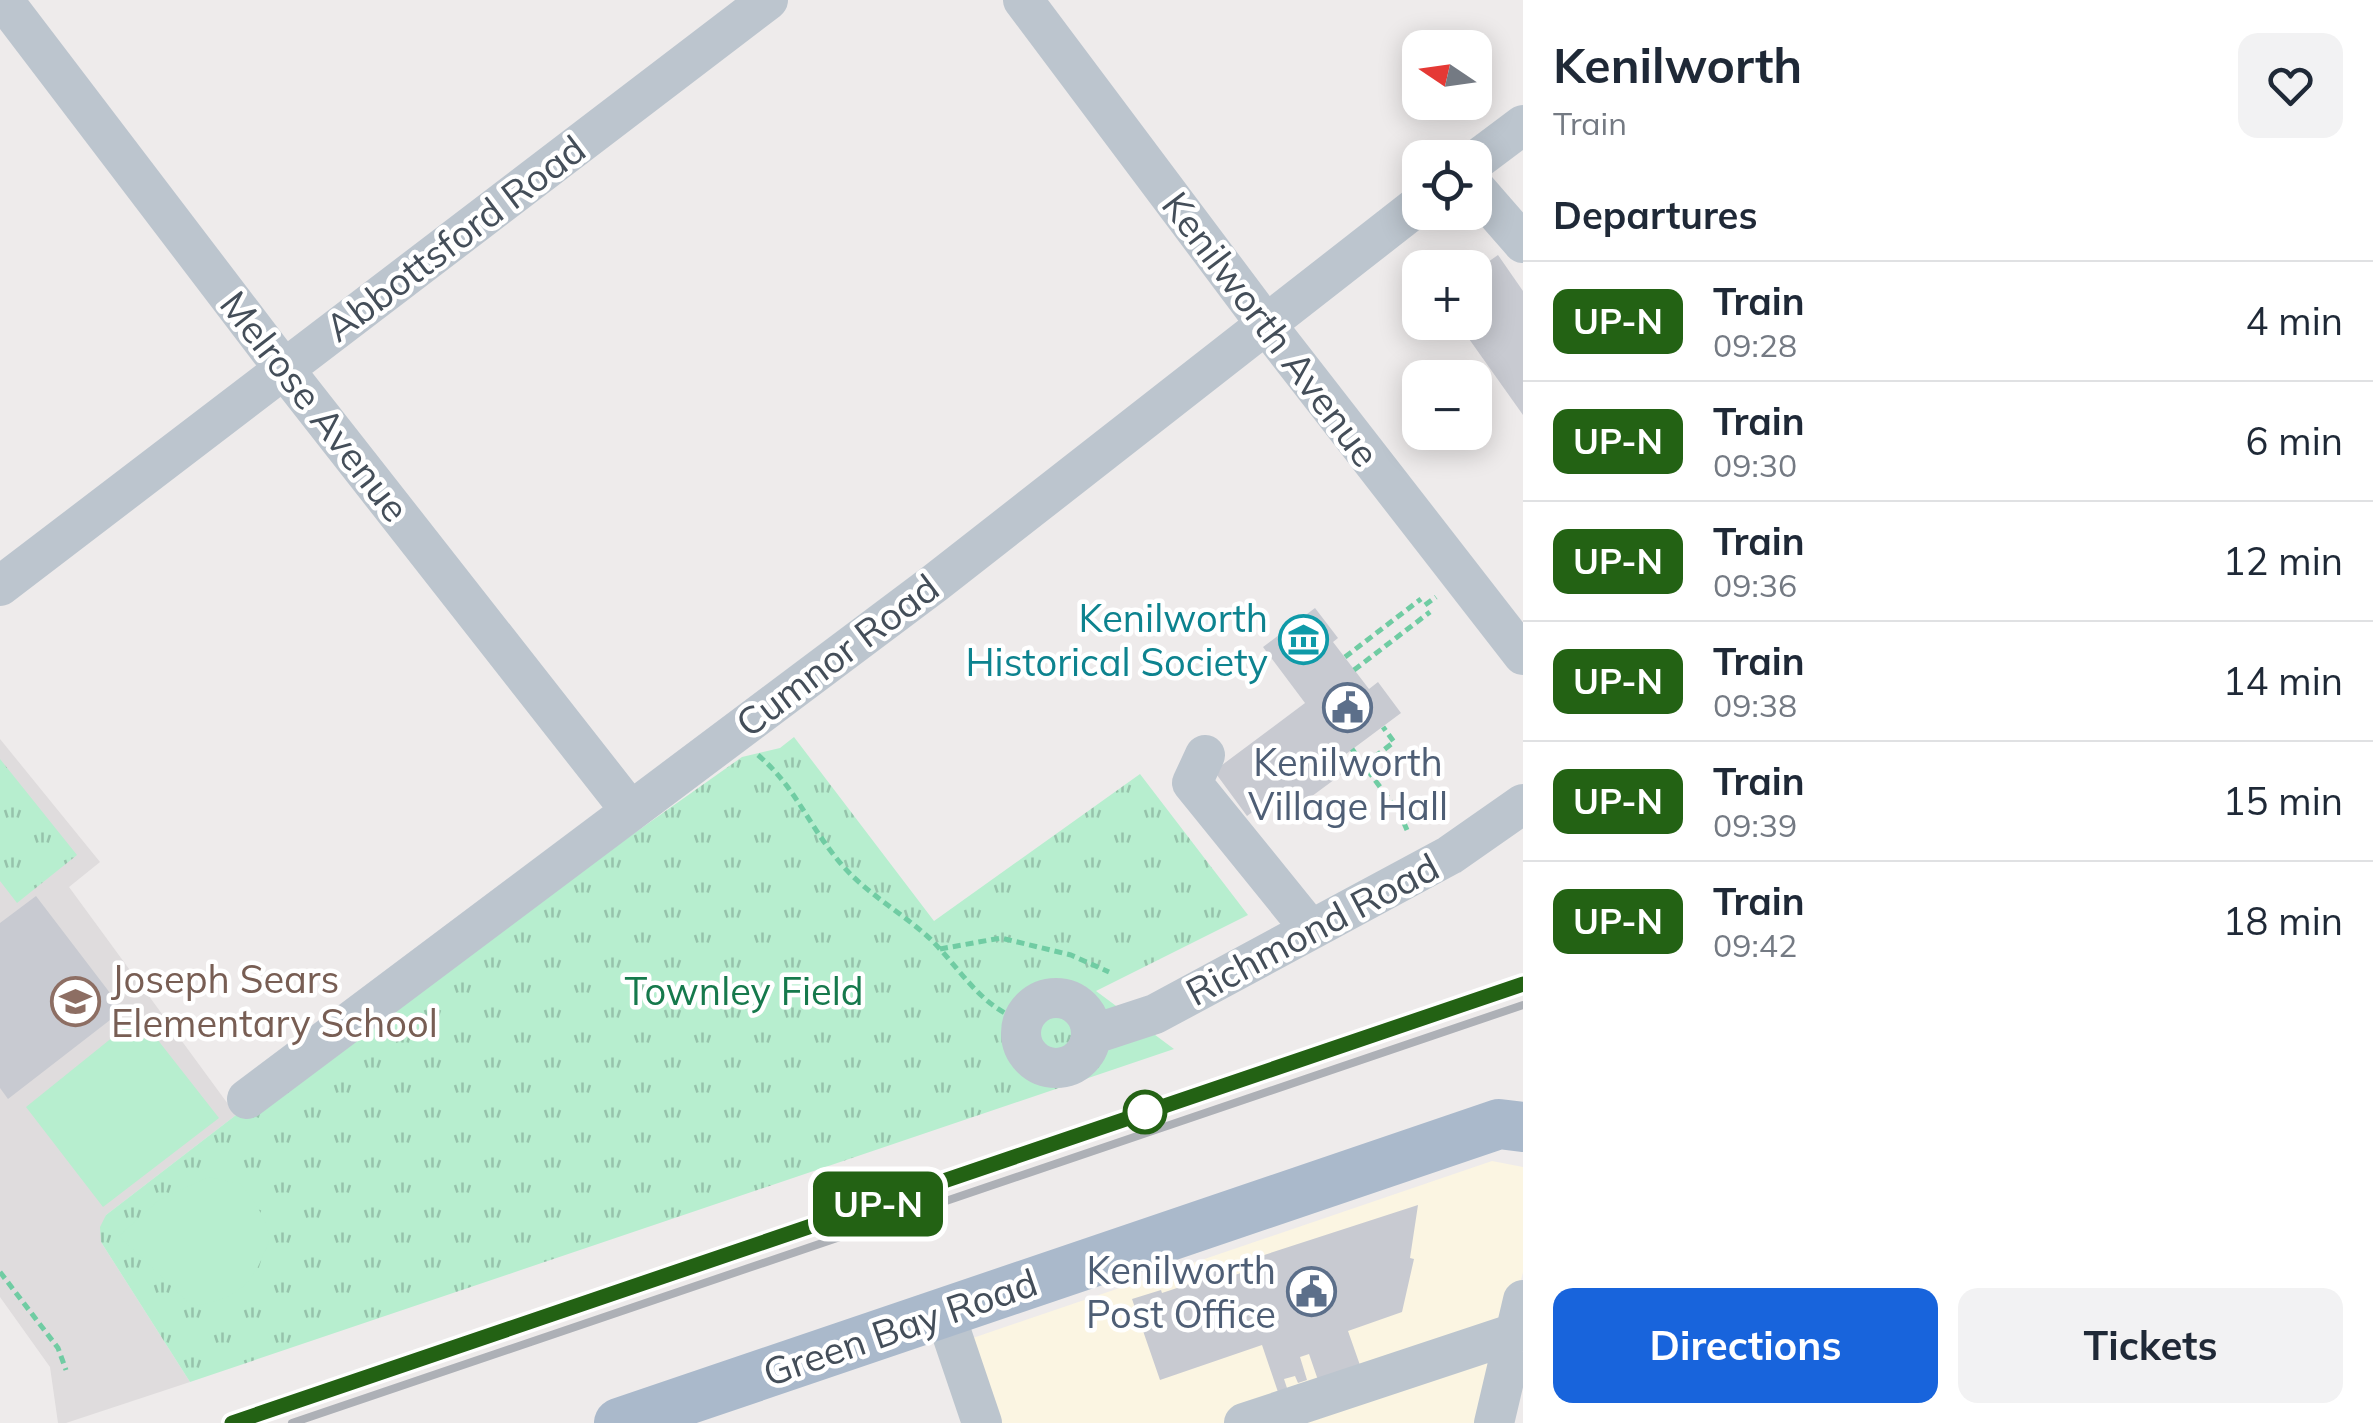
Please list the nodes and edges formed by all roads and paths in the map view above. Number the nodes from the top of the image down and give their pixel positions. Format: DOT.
graph roads {
  1 [pos="3,0"];
  2 [pos="768,0"];
  3 [pos="1022,0"];
  4 [pos="1523,124"];
  5 [pos="1492,149"];
  6 [pos="1492,207"];
  7 [pos="1402,218"];
  8 [pos="1523,243"];
  9 [pos="1265,323"];
  10 [pos="284,369"];
  11 [pos="0,586"];
  12 [pos="1421,600"];
  13 [pos="1430,612"];
  14 [pos="1523,655"];
  15 [pos="1345,658"];
  16 [pos="1354,670"];
  17 [pos="1383,726"];
  18 [pos="734,732"];
  19 [pos="1352,749"];
  20 [pos="1205,754"];
  21 [pos="1364,765"];
  22 [pos="1523,804"];
  23 [pos="630,810"];
  24 [pos="1407,830"];
  25 [pos="1311,930"];
  26 [pos="940,949"];
  27 [pos="1109,972"];
  28 [pos="1024,1021"];
  29 [pos="247,1099"];
  30 [pos="1523,1127"];
  31 [pos="0,1272"];
  32 [pos="944,1311"];
  33 [pos="1519,1316"];
  34 [pos="66,1370"];
  35 [pos="1261,1420"];
  36 [pos="619,1423"];
  37 [pos="982,1423"];
  38 [pos="1494,1423"];
  1 -- 10 [label="street, Melrose Avenue"];
  2 -- 10 [label="street, Abbottsford Road"];
  3 -- 9 [label="street, Kenilworth Avenue"];
  4 -- 5 [label="street"];
  6 -- 8 [label="street"];
  7 -- 9 [label="street, Cumnor Road"];
  9 -- 14 [label="street, Kenilworth Avenue"];
  9 -- 18 [label="street, Cumnor Road"];
  10 -- 11 [label="street, Abbottsford Road"];
  10 -- 23 [label="street, Melrose Avenue"];
  12 -- 15 [label="path"];
  13 -- 16 [label="path"];
  17 -- 21 [label="path"];
  18 -- 23 [label="street, Cumnor Road"];
  18 -- 26 [label="path"];
  19 -- 21 [label="path"];
  20 -- 25 [label="street"];
  21 -- 24 [label="path"];
  22 -- 25 [label="street, Richmond Road"];
  23 -- 29 [label="street, Cumnor Road"];
  25 -- 28 [label="street, Richmond Road"];
  26 -- 27 [label="path"];
  26 -- 28 [label="path"];
  30 -- 32 [label="main road, Green Bay Road"];
  31 -- 34 [label="path"];
  32 -- 36 [label="main road, Green Bay Road"];
  32 -- 37 [label="street"];
  33 -- 35 [label="street"];
  33 -- 38 [label="street"];
}
